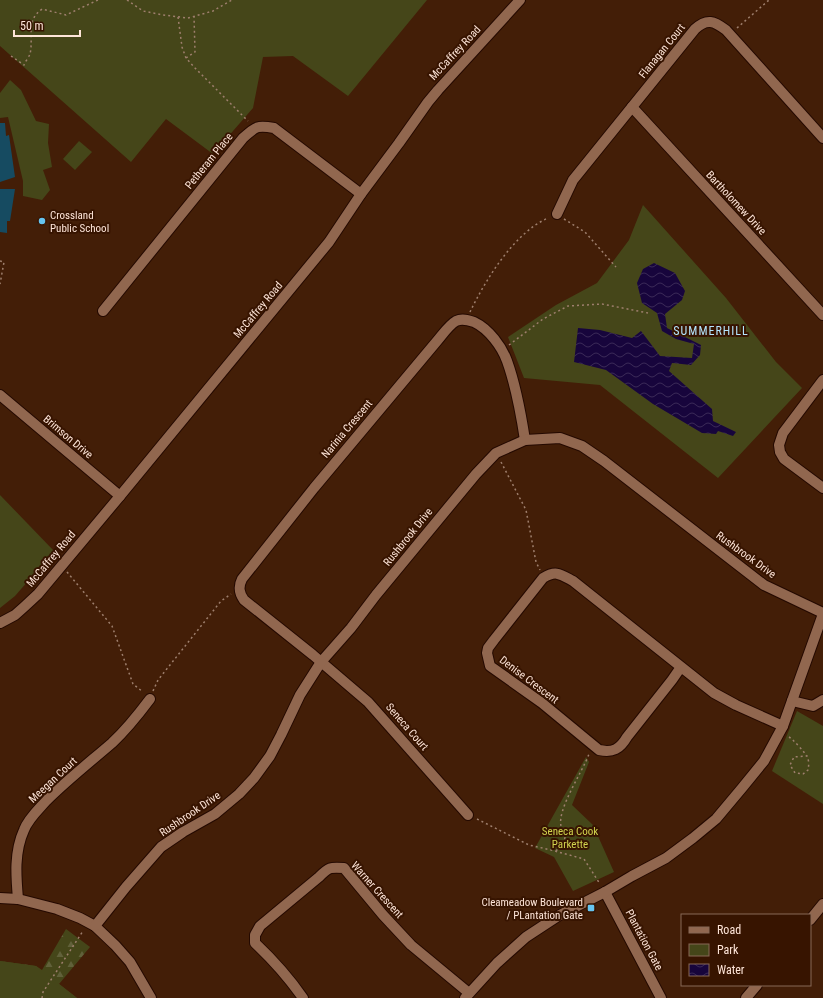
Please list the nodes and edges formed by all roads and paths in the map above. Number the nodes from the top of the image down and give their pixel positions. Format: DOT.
graph roads {
  1 [pos="98,0"];
  2 [pos="127,0"];
  3 [pos="232,0"];
  4 [pos="520,0"];
  5 [pos="769,0"];
  6 [pos="194,16"];
  7 [pos="178,17"];
  8 [pos="730,34"];
  9 [pos="11,56"];
  10 [pos="186,58"];
  11 [pos="632,107"];
  12 [pos="256,128"];
  13 [pos="823,138"];
  14 [pos="361,194"];
  15 [pos="557,214"];
  16 [pos="0,261"];
  17 [pos="616,267"];
  18 [pos="0,284"];
  19 [pos="103,311"];
  20 [pos="648,313"];
  21 [pos="823,315"];
  22 [pos="467,319"];
  23 [pos="502,350"];
  24 [pos="823,380"];
  25 [pos="0,394"];
  26 [pos="525,440"];
  27 [pos="496,453"];
  28 [pos="823,488"];
  29 [pos="120,496"];
  30 [pos="62,566"];
  31 [pos="543,578"];
  32 [pos="240,588"];
  33 [pos="823,614"];
  34 [pos="0,623"];
  35 [pos="321,662"];
  36 [pos="681,666"];
  37 [pos="150,699"];
  38 [pos="823,700"];
  39 [pos="792,701"];
  40 [pos="783,726"];
  41 [pos="789,737"];
  42 [pos="592,745"];
  43 [pos="807,756"];
  44 [pos="468,815"];
  45 [pos="556,851"];
  46 [pos="603,888"];
  47 [pos="0,898"];
  48 [pos="18,899"];
  49 [pos="823,904"];
  50 [pos="811,919"];
  51 [pos="92,924"];
  52 [pos="756,986"];
  53 [pos="467,996"];
  54 [pos="659,997"];
  55 [pos="42,998"];
  56 [pos="151,998"];
  57 [pos="303,998"];
  58 [pos="746,998"];
  1 -- 9 [label="path"];
  2 -- 7 [label="path"];
  3 -- 6 [label="path"];
  4 -- 14 [label="street, McCaffrey Road"];
  5 -- 8 [label="path"];
  6 -- 7 [label="path"];
  6 -- 10 [label="path"];
  7 -- 10 [label="path"];
  8 -- 11 [label="street, Flanagan Court"];
  8 -- 13 [label="street, Flanagan Court"];
  10 -- 12 [label="path"];
  11 -- 15 [label="street, Flanagan Court"];
  11 -- 21 [label="street, Bartholomew Drive"];
  12 -- 14 [label="street"];
  12 -- 19 [label="street, Petheram Place"];
  14 -- 29 [label="street, McCaffrey Road"];
  15 -- 17 [label="path"];
  15 -- 22 [label="path"];
  16 -- 18 [label="path"];
  20 -- 23 [label="path"];
  22 -- 23 [label="street"];
  22 -- 32 [label="street, Narinia Crescent"];
  23 -- 26 [label="street"];
  24 -- 28 [label="street"];
  25 -- 29 [label="street, Brimson Drive"];
  26 -- 27 [label="street, Rushbrook Drive"];
  26 -- 33 [label="street, Rushbrook Drive"];
  27 -- 31 [label="path"];
  27 -- 35 [label="street, Rushbrook Drive"];
  29 -- 30 [label="street, McCaffrey Road"];
  30 -- 34 [label="street, McCaffrey Road"];
  30 -- 37 [label="path"];
  31 -- 36 [label="street"];
  31 -- 42 [label="street, Denise Crescent"];
  32 -- 35 [label="street"];
  32 -- 37 [label="path"];
  33 -- 39 [label="street"];
  35 -- 44 [label="street, Seneca Court"];
  35 -- 51 [label="street, Rushbrook Drive"];
  36 -- 40 [label="street"];
  36 -- 42 [label="street, Denise Crescent"];
  37 -- 48 [label="street, Meegan Court"];
  38 -- 39 [label="street"];
  39 -- 40 [label="street"];
  40 -- 46 [label="street"];
  41 -- 43 [label="path"];
  42 -- 45 [label="path"];
  43 -- 43 [label="path"];
  44 -- 45 [label="path"];
  45 -- 46 [label="path"];
  46 -- 53 [label="street"];
  46 -- 54 [label="street, Plantation Gate"];
  47 -- 48 [label="street"];
  48 -- 51 [label="street"];
  49 -- 50 [label="street"];
  51 -- 55 [label="path"];
  51 -- 56 [label="street"];
  52 -- 58 [label="street"];
  53 -- 57 [label="street, Warner Crescent"];
}
